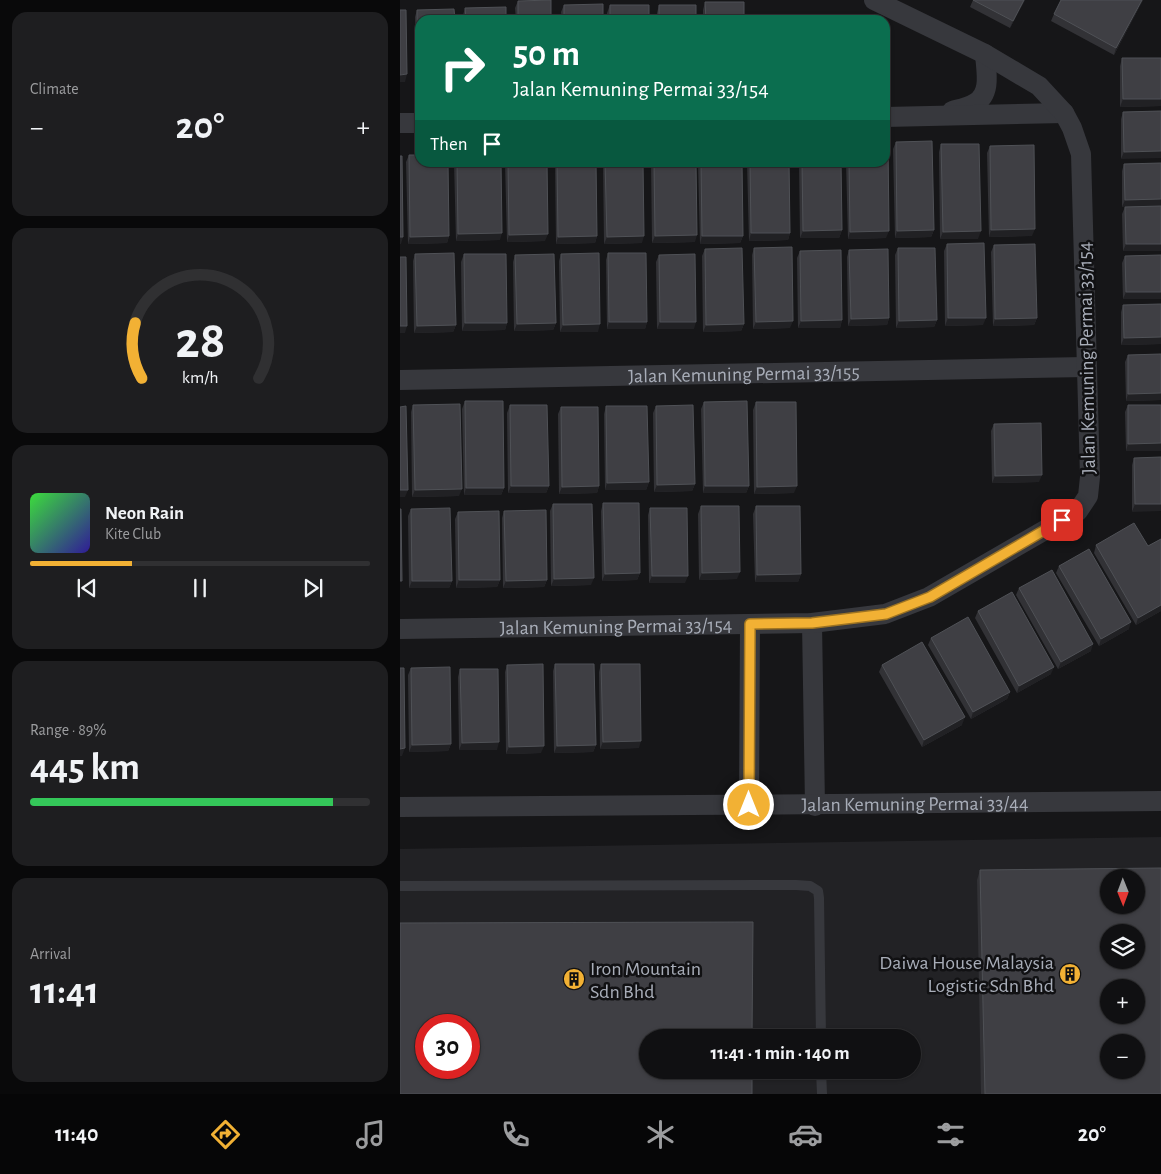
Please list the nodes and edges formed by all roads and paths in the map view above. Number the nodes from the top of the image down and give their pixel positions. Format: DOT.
graph roads {
  1 [pos="874,0"];
  2 [pos="985,54"];
  3 [pos="1064,113"];
  4 [pos="936,117"];
  5 [pos="890,118"];
  6 [pos="400,123"];
  7 [pos="415,123"];
  8 [pos="1086,367"];
  9 [pos="400,380"];
  10 [pos="812,623"];
  11 [pos="750,624"];
  12 [pos="400,630"];
  13 [pos="1161,801"];
  14 [pos="749,805"];
  15 [pos="815,806"];
  16 [pos="400,807"];
  17 [pos="400,886"];
  18 [pos="821,1029"];
  19 [pos="821,1079"];
  20 [pos="822,1094"];
  1 -- 2 [label="street, Jalan Kemuning Permai 33/154"];
  2 -- 3 [label="street, Jalan Kemuning Permai 33/154"];
  2 -- 4 [label="street"];
  3 -- 4 [label="street"];
  3 -- 8 [label="street, Jalan Kemuning Permai 33/154"];
  4 -- 5 [label="street"];
  6 -- 7 [label="street"];
  8 -- 9 [label="street, Jalan Kemuning Permai 33/155"];
  8 -- 10 [label="street, Jalan Kemuning Permai 33/154"];
  10 -- 11 [label="street, Jalan Kemuning Permai 33/154"];
  10 -- 15 [label="street"];
  11 -- 12 [label="street, Jalan Kemuning Permai 33/154"];
  11 -- 14 [label="street"];
  13 -- 15 [label="street, Jalan Kemuning Permai 33/44"];
  14 -- 15 [label="street, Jalan Kemuning Permai 33/44"];
  14 -- 16 [label="street, Jalan Kemuning Permai 33/44"];
  17 -- 18 [label="lane"];
  19 -- 20 [label="lane"];
}
